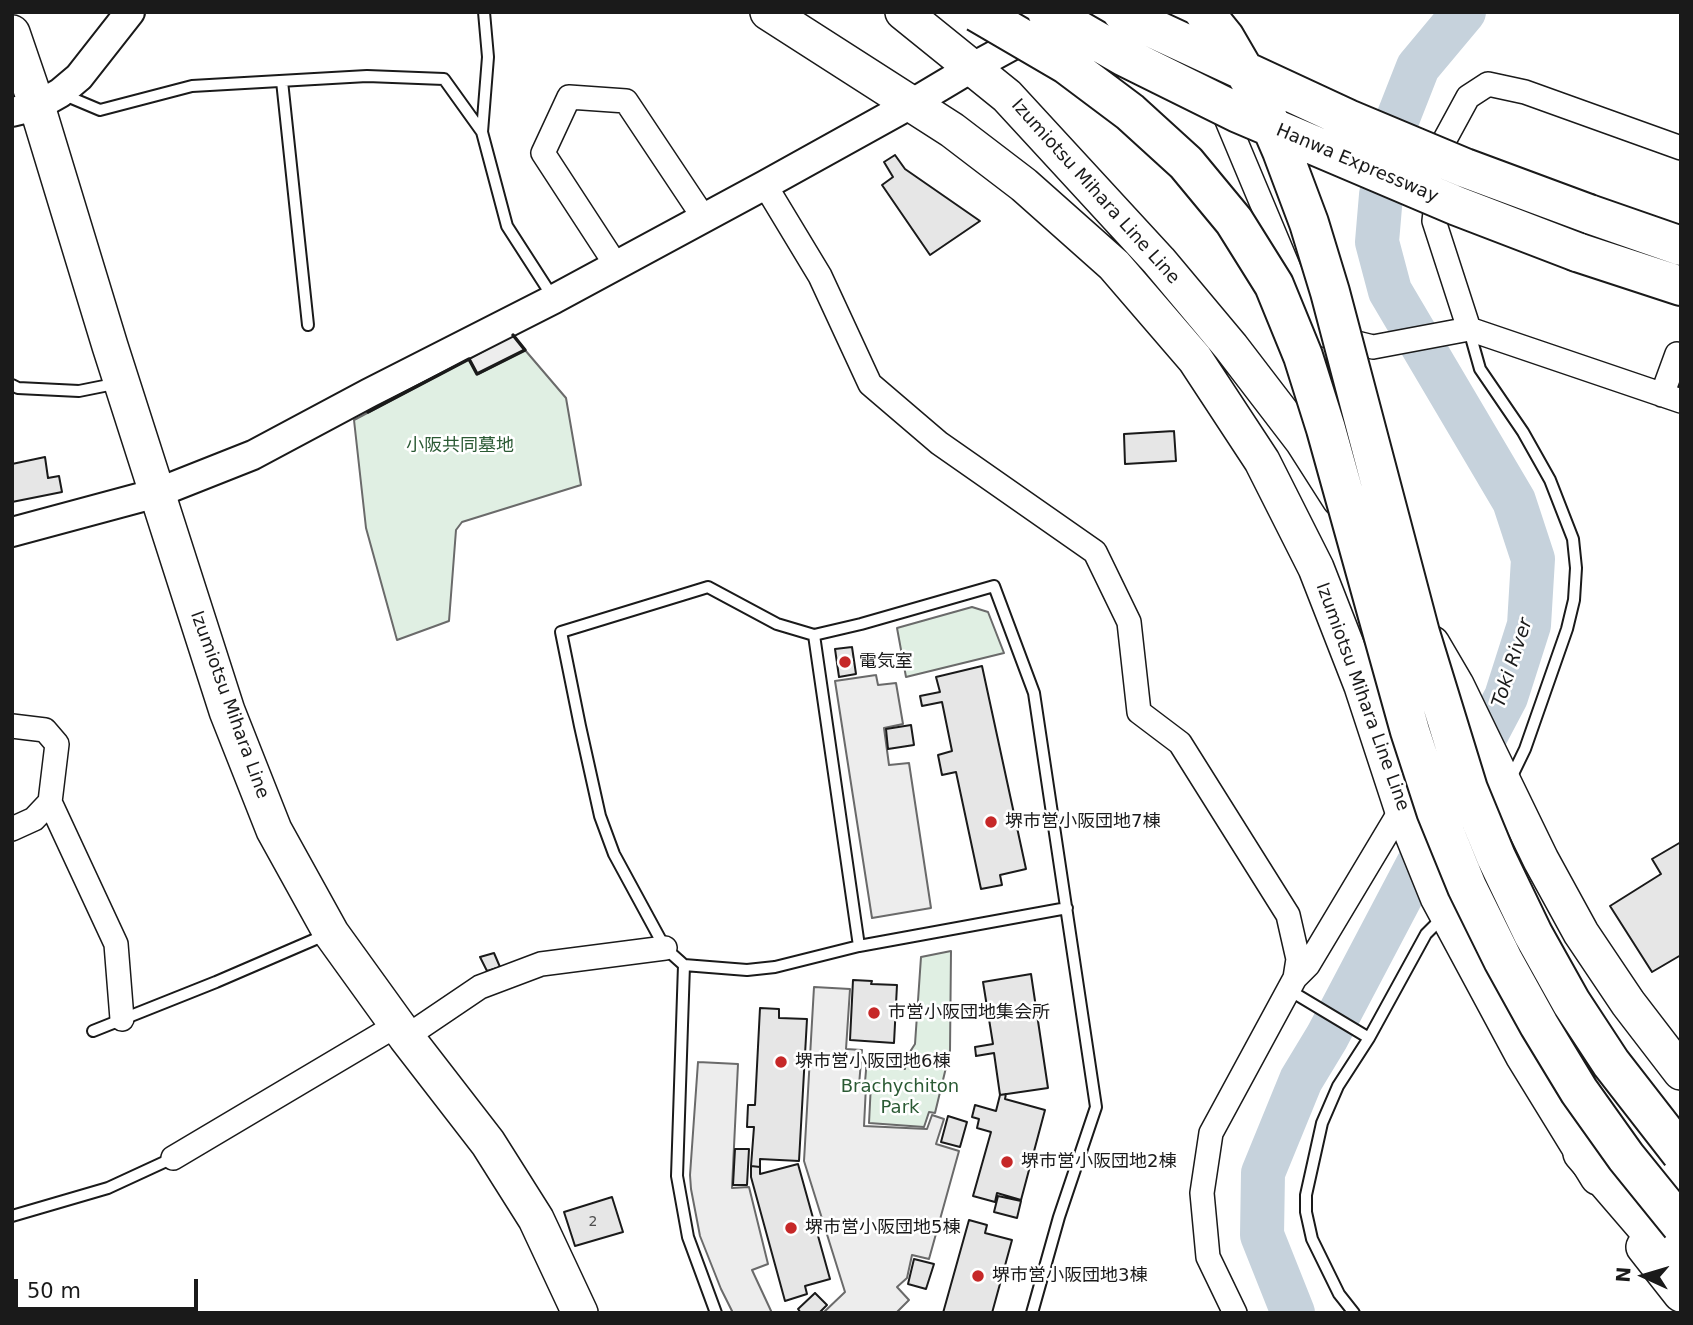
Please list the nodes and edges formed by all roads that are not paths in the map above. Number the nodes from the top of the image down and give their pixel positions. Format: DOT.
graph roads {
  1 [pos="130,12"];
  2 [pos="484,12"];
  3 [pos="768,12"];
  4 [pos="903,12"];
  5 [pos="977,12"];
  6 [pos="1047,12"];
  7 [pos="1074,12"];
  8 [pos="1122,12"];
  9 [pos="1176,12"];
  10 [pos="1204,12"];
  11 [pos="12,33"];
  12 [pos="973,67"];
  13 [pos="282,81"];
  14 [pos="36,104"];
  15 [pos="911,104"];
  16 [pos="482,132"];
  17 [pos="1681,148"];
  18 [pos="765,185"];
  19 [pos="704,218"];
  20 [pos="1681,246"];
  21 [pos="616,265"];
  22 [pos="1681,286"];
  23 [pos="554,299"];
  24 [pos="308,325"];
  25 [pos="1469,329"];
  26 [pos="1677,354"];
  27 [pos="121,383"];
  28 [pos="12,386"];
  29 [pos="1671,398"];
  30 [pos="157,493"];
  31 [pos="12,533"];
  32 [pos="814,635"];
  33 [pos="12,726"];
  34 [pos="1503,782"];
  35 [pos="50,802"];
  36 [pos="1405,817"];
  37 [pos="12,829"];
  38 [pos="1442,906"];
  39 [pos="1068,908"];
  40 [pos="331,933"];
  41 [pos="859,946"];
  42 [pos="665,948"];
  43 [pos="684,965"];
  44 [pos="1292,984"];
  45 [pos="122,1019"];
  46 [pos="93,1031"];
  47 [pos="401,1031"];
  48 [pos="1369,1038"];
  49 [pos="1681,1072"];
  50 [pos="1582,1153"];
  51 [pos="1681,1153"];
  52 [pos="173,1158"];
  53 [pos="12,1216"];
  54 [pos="1681,1225"];
  55 [pos="1681,1268"];
  56 [pos="1681,1294"];
  57 [pos="579,1312"];
  58 [pos="716,1313"];
  59 [pos="1032,1313"];
  60 [pos="1235,1313"];
  61 [pos="1353,1313"];
  1 -- 14 [label="street"];
  2 -- 16 [label="lane"];
  3 -- 15 [label="main road, Izumiotsu Mihara Line Line"];
  4 -- 12 [label="main road, Izumiotsu Mihara Line Line"];
  5 -- 54 [label="highway, bridge"];
  6 -- 22 [label="highway, Hanwa Expressway, bridge"];
  7 -- 12 [label="street"];
  8 -- 20 [label="highway, bridge"];
  9 -- 25 [label="street"];
  10 -- 51 [label="highway, bridge"];
  11 -- 14 [label="main road, Izumiotsu Mihara Line"];
  12 -- 15 [label="street"];
  12 -- 34 [label="main road, Izumiotsu Mihara Line Line"];
  13 -- 14 [label="lane"];
  13 -- 16 [label="lane"];
  13 -- 24 [label="lane"];
  14 -- 27 [label="main road, Izumiotsu Mihara Line"];
  15 -- 18 [label="street"];
  15 -- 36 [label="main road, Izumiotsu Mihara Line Line"];
  16 -- 23 [label="lane"];
  17 -- 25 [label="street"];
  18 -- 19 [label="street"];
  18 -- 44 [label="street"];
  19 -- 21 [label="street"];
  19 -- 21 [label="street"];
  21 -- 23 [label="street"];
  23 -- 30 [label="street"];
  25 -- 29 [label="street"];
  25 -- 34 [label="lane"];
  26 -- 29 [label="street"];
  27 -- 28 [label="lane"];
  27 -- 30 [label="main road, Izumiotsu Mihara Line"];
  30 -- 31 [label="street"];
  30 -- 40 [label="main road, Izumiotsu Mihara Line"];
  32 -- 39 [label="lane"];
  32 -- 41 [label="lane"];
  32 -- 42 [label="lane"];
  33 -- 35 [label="street"];
  34 -- 49 [label="main road, Izumiotsu Mihara Line Line"];
  35 -- 37 [label="street"];
  35 -- 45 [label="street"];
  36 -- 38 [label="main road, Izumiotsu Mihara Line Line"];
  36 -- 44 [label="street"];
  38 -- 48 [label="lane"];
  38 -- 50 [label="main road, Izumiotsu Mihara Line Line"];
  39 -- 41 [label="lane"];
  39 -- 59 [label="lane"];
  40 -- 45 [label="lane"];
  40 -- 47 [label="main road, Izumiotsu Mihara Line"];
  41 -- 43 [label="lane"];
  42 -- 43 [label="lane"];
  42 -- 47 [label="street"];
  43 -- 58 [label="lane"];
  44 -- 48 [label="lane"];
  44 -- 60 [label="street"];
  45 -- 46 [label="lane"];
  47 -- 52 [label="street"];
  47 -- 57 [label="main road, Izumiotsu Mihara Line"];
  48 -- 61 [label="lane"];
  50 -- 55 [label="highway"];
  50 -- 56 [label="main road, Izumiotsu Mihara Line Line"];
  52 -- 53 [label="lane"];
}
